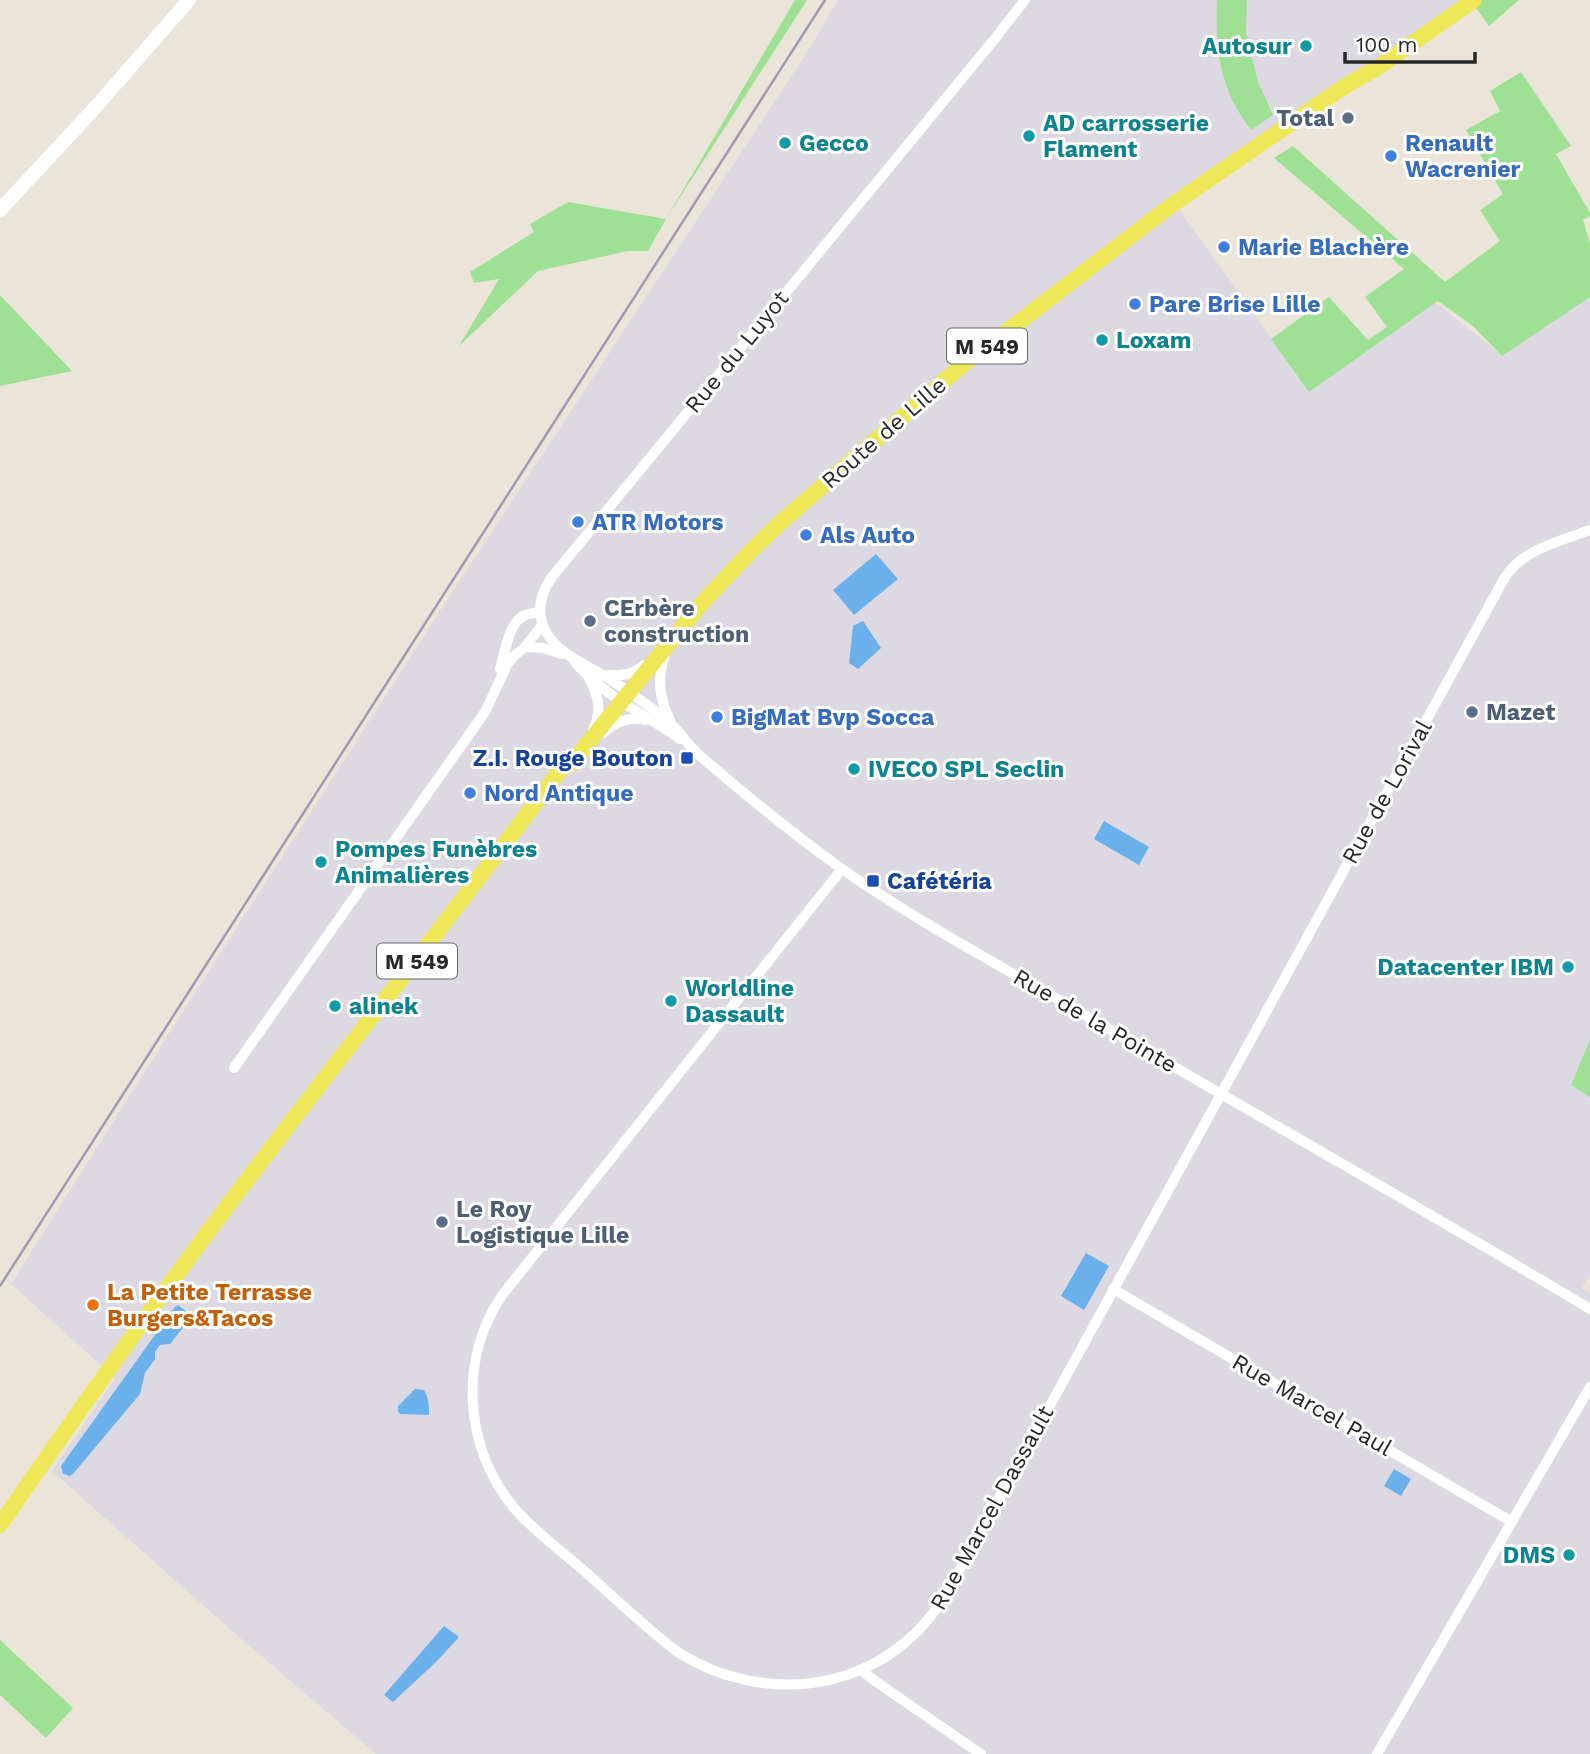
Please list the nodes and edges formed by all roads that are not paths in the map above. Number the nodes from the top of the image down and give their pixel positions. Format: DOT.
graph roads {
  1 [pos="189,0"];
  2 [pos="1025,0"];
  3 [pos="1459,0"];
  4 [pos="1474,0"];
  5 [pos="1342,88"];
  6 [pos="0,210"];
  7 [pos="1590,530"];
  8 [pos="540,612"];
  9 [pos="542,625"];
  10 [pos="513,627"];
  11 [pos="670,641"];
  12 [pos="525,647"];
  13 [pos="571,657"];
  14 [pos="601,674"];
  15 [pos="588,676"];
  16 [pos="496,687"];
  17 [pos="626,697"];
  18 [pos="671,724"];
  19 [pos="659,725"];
  20 [pos="583,749"];
  21 [pos="693,749"];
  22 [pos="842,869"];
  23 [pos="234,1068"];
  24 [pos="1221,1094"];
  25 [pos="1113,1289"];
  26 [pos="1590,1309"];
  27 [pos="1590,1387"];
  28 [pos="1512,1521"];
  29 [pos="0,1525"];
  30 [pos="861,1670"];
  31 [pos="981,1754"];
  32 [pos="1377,1754"];
  1 -- 6 [label="main road"];
  2 -- 8 [label="street, Rue du Luyot"];
  3 -- 5 [label="main road, Route de Lille / M 549"];
  4 -- 5 [label="main road, Route de Lille / M 549"];
  5 -- 11 [label="main road, Route de Lille / M 549"];
  7 -- 24 [label="street, Rue de Lorival"];
  8 -- 9 [label="street, Rue du Luyot"];
  8 -- 10 [label="street"];
  9 -- 12 [label="street"];
  9 -- 13 [label="street"];
  10 -- 12 [label="street"];
  10 -- 16 [label="street"];
  11 -- 14 [label="street"];
  11 -- 17 [label="main road, Route de Lille / M 549"];
  11 -- 18 [label="street"];
  12 -- 13 [label="street"];
  12 -- 16 [label="street"];
  13 -- 14 [label="street"];
  13 -- 15 [label="street"];
  14 -- 17 [label="street"];
  15 -- 17 [label="street"];
  15 -- 20 [label="street"];
  16 -- 23 [label="street"];
  17 -- 18 [label="street, Rue de la Pointe"];
  17 -- 19 [label="street"];
  17 -- 20 [label="main road, M 549"];
  18 -- 21 [label="street, Rue de la Pointe"];
  19 -- 20 [label="street"];
  19 -- 21 [label="street"];
  20 -- 29 [label="main road, M 549"];
  21 -- 22 [label="street, Rue de la Pointe"];
  22 -- 24 [label="street, Rue de la Pointe"];
  22 -- 30 [label="street, Rue Marcel Dassault"];
  24 -- 25 [label="street, Rue Marcel Dassault"];
  24 -- 26 [label="street, Rue de la Pointe"];
  25 -- 28 [label="street, Rue Marcel Paul"];
  25 -- 30 [label="street, Rue Marcel Dassault"];
  27 -- 28 [label="street"];
  28 -- 32 [label="street"];
  30 -- 31 [label="street"];
}
